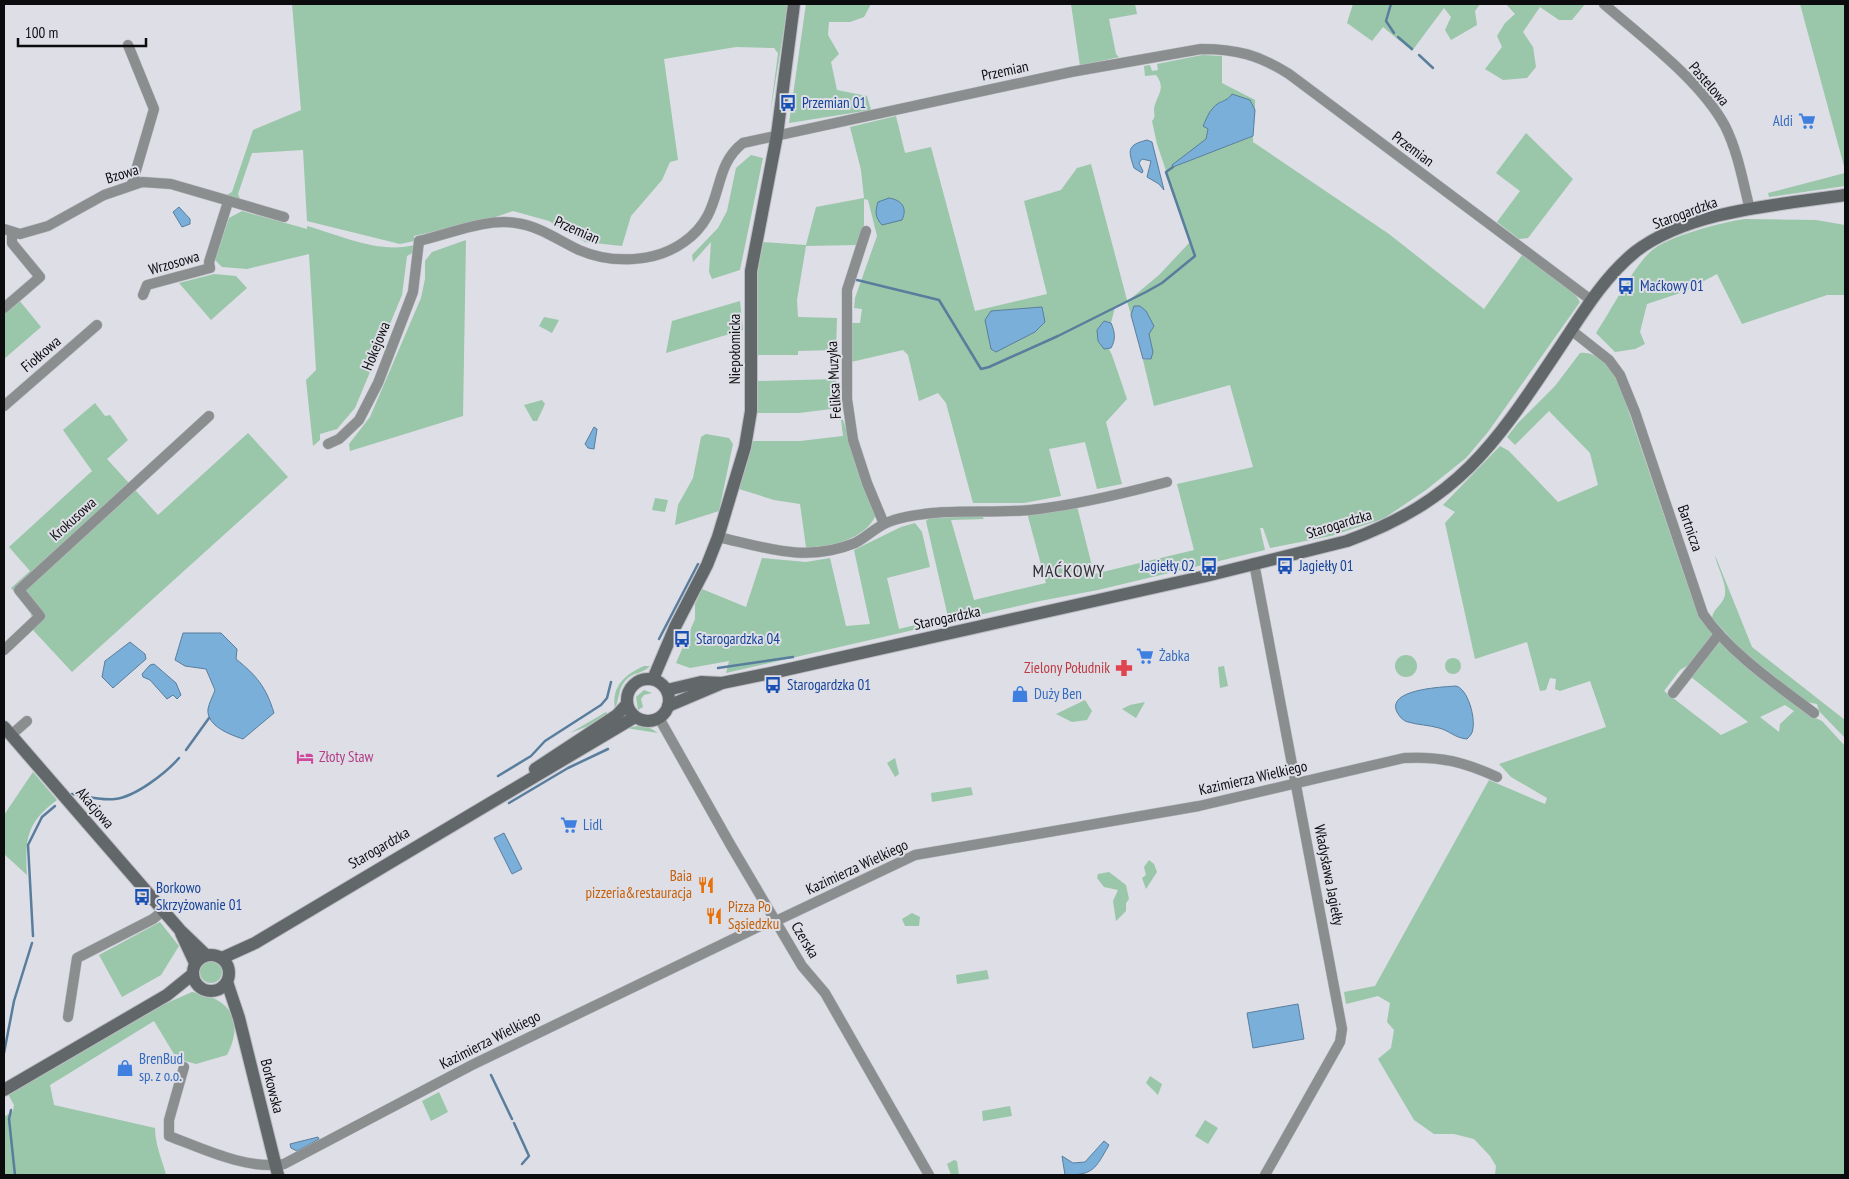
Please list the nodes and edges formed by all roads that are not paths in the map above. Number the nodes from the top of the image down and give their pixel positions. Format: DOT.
graph roads {
  1 [pos="794,4"];
  2 [pos="1604,4"];
  3 [pos="128,45"];
  4 [pos="777,135"];
  5 [pos="132,184"];
  6 [pos="1845,195"];
  7 [pos="228,202"];
  8 [pos="1750,210"];
  9 [pos="284,217"];
  10 [pos="8,231"];
  11 [pos="866,231"];
  12 [pos="419,241"];
  13 [pos="143,295"];
  14 [pos="1591,300"];
  15 [pos="4,308"];
  16 [pos="97,325"];
  17 [pos="1571,330"];
  18 [pos="4,406"];
  19 [pos="209,416"];
  20 [pos="328,444"];
  21 [pos="1167,482"];
  22 [pos="884,524"];
  23 [pos="718,537"];
  24 [pos="1254,563"];
  25 [pos="1719,634"];
  26 [pos="4,650"];
  27 [pos="653,679"];
  28 [pos="722,683"];
  29 [pos="667,690"];
  30 [pos="1673,693"];
  31 [pos="627,704"];
  32 [pos="668,706"];
  33 [pos="1814,713"];
  34 [pos="635,717"];
  35 [pos="659,718"];
  36 [pos="27,722"];
  37 [pos="7,731"];
  38 [pos="1497,777"];
  39 [pos="521,784"];
  40 [pos="1296,784"];
  41 [pos="163,911"];
  42 [pos="776,921"];
  43 [pos="180,930"];
  44 [pos="206,955"];
  45 [pos="225,962"];
  46 [pos="195,974"];
  47 [pos="222,986"];
  48 [pos="68,1017"];
  49 [pos="184,1067"];
  50 [pos="4,1090"];
  51 [pos="277,1170"];
  52 [pos="929,1175"];
  53 [pos="1265,1175"];
  1 -- 4 [label="main road, Niepołomicka"];
  2 -- 8 [label="street, Pastelowa"];
  3 -- 5 [label="street"];
  4 -- 12 [label="street, Przemian"];
  4 -- 14 [label="street, Przemian"];
  4 -- 23 [label="main road, Niepołomicka"];
  5 -- 7 [label="street, Bzowa"];
  5 -- 10 [label="street, Bzowa"];
  6 -- 8 [label="main road, Starogardzka"];
  7 -- 9 [label="street, Bzowa"];
  7 -- 13 [label="street, Wrzosowa"];
  8 -- 14 [label="main road, Starogardzka"];
  10 -- 15 [label="street"];
  11 -- 22 [label="street, Feliksa Muzyka"];
  12 -- 20 [label="street, Hokejowa"];
  14 -- 17 [label="main road, Starogardzka"];
  16 -- 18 [label="street, Fiołkowa"];
  17 -- 24 [label="main road, Starogardzka"];
  17 -- 25 [label="street, Bartnicza"];
  19 -- 26 [label="street, Krokusowa"];
  21 -- 22 [label="street"];
  22 -- 23 [label="street"];
  23 -- 27 [label="main road, Niepołomicka"];
  24 -- 28 [label="main road, Starogardzka"];
  24 -- 40 [label="street, Władysława Jagiełły"];
  25 -- 30 [label="street"];
  25 -- 33 [label="street, Bartnicza"];
  27 -- 29 [label="main road"];
  27 -- 31 [label="main road"];
  28 -- 29 [label="main road, Starogardzka"];
  28 -- 32 [label="main road, Starogardzka"];
  29 -- 32 [label="main road"];
  31 -- 34 [label="main road"];
  31 -- 39 [label="main road, Starogardzka"];
  32 -- 35 [label="main road"];
  34 -- 35 [label="main road"];
  34 -- 39 [label="main road, Starogardzka"];
  35 -- 42 [label="street, Czerska"];
  36 -- 37 [label="street"];
  37 -- 41 [label="main road, Akacjowa"];
  38 -- 40 [label="street, Kazimierza Wielkiego"];
  39 -- 45 [label="main road, Starogardzka"];
  40 -- 42 [label="street, Kazimierza Wielkiego"];
  40 -- 53 [label="street, Władysława Jagiełły"];
  41 -- 43 [label="main road, Akacjowa"];
  41 -- 48 [label="street"];
  42 -- 51 [label="street, Kazimierza Wielkiego"];
  42 -- 52 [label="street, Czerska"];
  43 -- 44 [label="main road, Akacjowa"];
  43 -- 46 [label="main road, Akacjowa"];
  44 -- 45 [label="main road"];
  44 -- 46 [label="main road"];
  45 -- 47 [label="main road"];
  46 -- 47 [label="main road"];
  46 -- 50 [label="main road"];
  47 -- 51 [label="main road, Borkowska"];
  49 -- 51 [label="street"];
}
